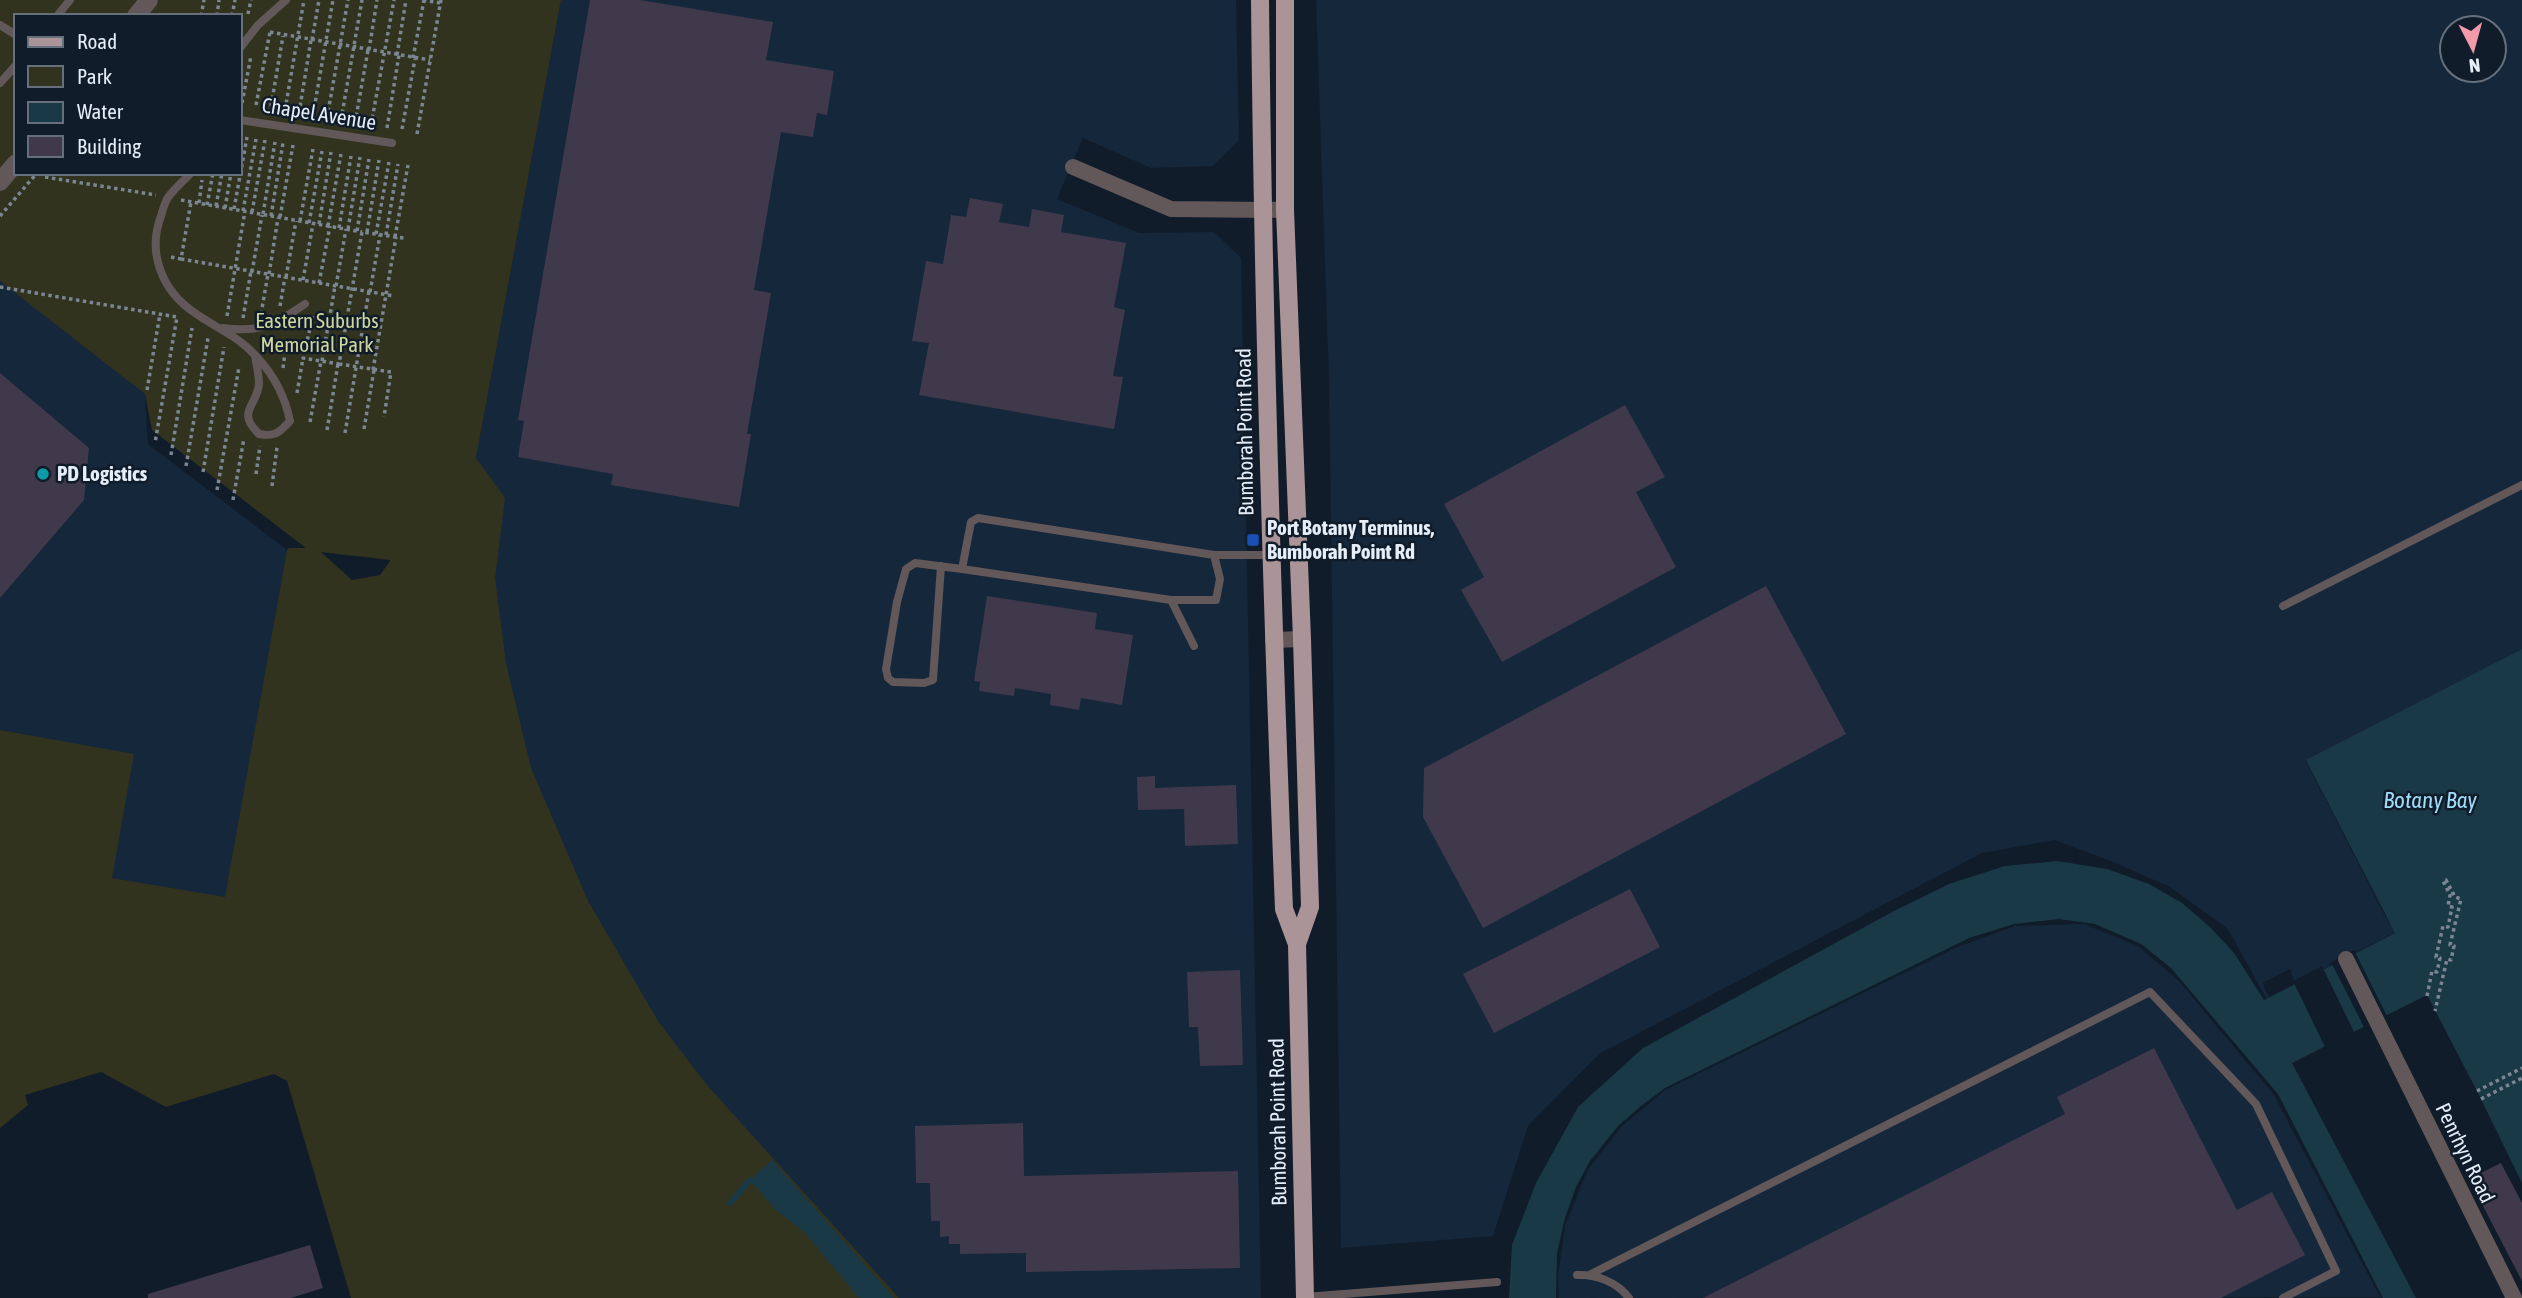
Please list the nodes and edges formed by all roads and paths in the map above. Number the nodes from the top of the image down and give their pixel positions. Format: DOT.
graph roads {
  1 [pos="70,0"];
  2 [pos="251,0"];
  3 [pos="286,0"];
  4 [pos="304,0"];
  5 [pos="319,0"];
  6 [pos="333,0"];
  7 [pos="348,0"];
  8 [pos="362,0"];
  9 [pos="377,0"];
  10 [pos="394,0"];
  11 [pos="406,0"];
  12 [pos="423,0"];
  13 [pos="1260,0"];
  14 [pos="1285,0"];
  15 [pos="441,1"];
  16 [pos="59,14"];
  17 [pos="248,20"];
  18 [pos="283,34"];
  19 [pos="298,37"];
  20 [pos="312,40"];
  21 [pos="326,42"];
  22 [pos="253,44"];
  23 [pos="339,44"];
  24 [pos="242,45"];
  25 [pos="354,47"];
  26 [pos="368,50"];
  27 [pos="384,52"];
  28 [pos="398,55"];
  29 [pos="414,58"];
  30 [pos="430,60"];
  31 [pos="14,67"];
  32 [pos="0,83"];
  33 [pos="242,103"];
  34 [pos="256,106"];
  35 [pos="271,106"];
  36 [pos="285,110"];
  37 [pos="299,113"];
  38 [pos="313,115"];
  39 [pos="327,118"];
  40 [pos="242,120"];
  41 [pos="341,120"];
  42 [pos="355,123"];
  43 [pos="371,125"];
  44 [pos="387,128"];
  45 [pos="402,129"];
  46 [pos="417,134"];
  47 [pos="247,137"];
  48 [pos="256,139"];
  49 [pos="265,140"];
  50 [pos="275,142"];
  51 [pos="283,143"];
  52 [pos="392,143"];
  53 [pos="293,145"];
  54 [pos="313,149"];
  55 [pos="322,151"];
  56 [pos="331,152"];
  57 [pos="341,154"];
  58 [pos="351,156"];
  59 [pos="360,157"];
  60 [pos="369,159"];
  61 [pos="379,160"];
  62 [pos="389,162"];
  63 [pos="398,163"];
  64 [pos="14,165"];
  65 [pos="242,165"];
  66 [pos="408,165"];
  67 [pos="1073,167"];
  68 [pos="35,175"];
  69 [pos="189,175"];
  70 [pos="213,175"];
  71 [pos="222,175"];
  72 [pos="231,175"];
  73 [pos="240,175"];
  74 [pos="45,177"];
  75 [pos="203,178"];
  76 [pos="0,182"];
  77 [pos="158,195"];
  78 [pos="177,199"];
  79 [pos="191,202"];
  80 [pos="198,203"];
  81 [pos="207,205"];
  82 [pos="216,206"];
  83 [pos="225,208"];
  84 [pos="234,209"];
  85 [pos="1262,209"];
  86 [pos="1285,210"];
  87 [pos="244,211"];
  88 [pos="253,212"];
  89 [pos="262,214"];
  90 [pos="0,216"];
  91 [pos="271,216"];
  92 [pos="279,217"];
  93 [pos="298,220"];
  94 [pos="311,223"];
  95 [pos="319,224"];
  96 [pos="329,226"];
  97 [pos="338,228"];
  98 [pos="347,229"];
  99 [pos="362,232"];
  100 [pos="378,234"];
  101 [pos="386,235"];
  102 [pos="396,237"];
  103 [pos="404,238"];
  104 [pos="167,257"];
  105 [pos="181,259"];
  106 [pos="234,269"];
  107 [pos="251,271"];
  108 [pos="269,274"];
  109 [pos="285,277"];
  110 [pos="303,280"];
  111 [pos="319,283"];
  112 [pos="336,286"];
  113 [pos="0,287"];
  114 [pos="352,289"];
  115 [pos="369,292"];
  116 [pos="386,295"];
  117 [pos="394,296"];
  118 [pos="305,304"];
  119 [pos="314,307"];
  120 [pos="279,309"];
  121 [pos="160,314"];
  122 [pos="261,317"];
  123 [pos="243,320"];
  124 [pos="224,324"];
  125 [pos="192,328"];
  126 [pos="208,338"];
  127 [pos="286,346"];
  128 [pos="224,347"];
  129 [pos="255,355"];
  130 [pos="303,358"];
  131 [pos="321,361"];
  132 [pos="339,364"];
  133 [pos="239,367"];
  134 [pos="356,367"];
  135 [pos="373,370"];
  136 [pos="282,371"];
  137 [pos="147,390"];
  138 [pos="296,402"];
  139 [pos="384,417"];
  140 [pos="310,422"];
  141 [pos="364,429"];
  142 [pos="327,430"];
  143 [pos="345,433"];
  144 [pos="244,438"];
  145 [pos="155,443"];
  146 [pos="278,443"];
  147 [pos="260,446"];
  148 [pos="171,455"];
  149 [pos="186,466"];
  150 [pos="202,472"];
  151 [pos="256,474"];
  152 [pos="2522,485"];
  153 [pos="272,486"];
  154 [pos="217,490"];
  155 [pos="233,500"];
  156 [pos="1214,555"];
  157 [pos="1271,555"];
  158 [pos="941,566"];
  159 [pos="962,569"];
  160 [pos="1171,600"];
  161 [pos="2283,606"];
  162 [pos="1302,639"];
  163 [pos="1273,640"];
  164 [pos="1194,646"];
  165 [pos="1297,944"];
  166 [pos="2346,960"];
  167 [pos="2427,996"];
  168 [pos="2435,1011"];
  169 [pos="2522,1068"];
  170 [pos="2522,1078"];
  171 [pos="2477,1091"];
  172 [pos="2481,1099"];
  173 [pos="1591,1274"];
  174 [pos="1577,1275"];
  175 [pos="1497,1282"];
  176 [pos="1305,1298"];
  177 [pos="1629,1298"];
  178 [pos="2283,1298"];
  179 [pos="2514,1298"];
  1 -- 16 [label="lane"];
  2 -- 17 [label="path"];
  3 -- 24 [label="lane"];
  4 -- 19 [label="path"];
  5 -- 20 [label="path"];
  6 -- 21 [label="path"];
  7 -- 23 [label="path"];
  8 -- 25 [label="path"];
  9 -- 26 [label="path"];
  10 -- 27 [label="path"];
  11 -- 28 [label="path"];
  12 -- 15 [label="path"];
  12 -- 29 [label="path"];
  13 -- 85 [label="main road, Bumborah Point Road"];
  14 -- 86 [label="main road, Bumborah Point Road"];
  15 -- 30 [label="path"];
  18 -- 19 [label="path"];
  18 -- 34 [label="path"];
  18 -- 35 [label="path"];
  19 -- 20 [label="path"];
  19 -- 36 [label="path"];
  20 -- 21 [label="path"];
  20 -- 37 [label="path"];
  21 -- 23 [label="path"];
  21 -- 38 [label="path"];
  22 -- 33 [label="path"];
  23 -- 25 [label="path"];
  23 -- 39 [label="path"];
  25 -- 26 [label="path"];
  25 -- 41 [label="path"];
  26 -- 27 [label="path"];
  26 -- 42 [label="path"];
  27 -- 28 [label="path"];
  27 -- 43 [label="path"];
  28 -- 29 [label="path"];
  28 -- 44 [label="path"];
  29 -- 30 [label="path"];
  29 -- 45 [label="path"];
  30 -- 46 [label="path"];
  31 -- 32 [label="lane"];
  40 -- 52 [label="lane, Chapel Avenue"];
  47 -- 65 [label="path"];
  48 -- 87 [label="path"];
  49 -- 88 [label="path"];
  50 -- 89 [label="path"];
  51 -- 91 [label="path"];
  53 -- 92 [label="path"];
  54 -- 93 [label="path"];
  55 -- 94 [label="path"];
  56 -- 95 [label="path"];
  57 -- 96 [label="path"];
  58 -- 97 [label="path"];
  59 -- 98 [label="path"];
  60 -- 99 [label="path"];
  61 -- 99 [label="path"];
  62 -- 100 [label="path"];
  63 -- 101 [label="path"];
  64 -- 76 [label="street"];
  66 -- 102 [label="path"];
  67 -- 85 [label="street"];
  68 -- 90 [label="path"];
  69 -- 124 [label="lane"];
  70 -- 81 [label="path"];
  71 -- 82 [label="path"];
  72 -- 83 [label="path"];
  73 -- 84 [label="path"];
  74 -- 77 [label="path"];
  75 -- 80 [label="path"];
  78 -- 79 [label="path"];
  79 -- 80 [label="path"];
  79 -- 105 [label="path"];
  80 -- 81 [label="path"];
  81 -- 82 [label="path"];
  82 -- 83 [label="path"];
  83 -- 84 [label="path"];
  84 -- 87 [label="path"];
  85 -- 86 [label="street"];
  85 -- 157 [label="main road, Bumborah Point Road"];
  86 -- 162 [label="main road, Bumborah Point Road"];
  87 -- 88 [label="path"];
  87 -- 106 [label="path"];
  88 -- 89 [label="path"];
  89 -- 91 [label="path"];
  89 -- 107 [label="path"];
  91 -- 92 [label="path"];
  92 -- 93 [label="path"];
  92 -- 108 [label="path"];
  93 -- 94 [label="path"];
  93 -- 109 [label="path"];
  94 -- 95 [label="path"];
  94 -- 110 [label="path"];
  95 -- 96 [label="path"];
  96 -- 97 [label="path"];
  96 -- 111 [label="path"];
  97 -- 98 [label="path"];
  98 -- 99 [label="path"];
  98 -- 112 [label="path"];
  99 -- 100 [label="path"];
  99 -- 114 [label="path"];
  100 -- 101 [label="path"];
  100 -- 115 [label="path"];
  101 -- 102 [label="path"];
  102 -- 103 [label="path"];
  102 -- 116 [label="path"];
  104 -- 105 [label="path"];
  105 -- 106 [label="path"];
  106 -- 107 [label="path"];
  106 -- 124 [label="path"];
  107 -- 108 [label="path"];
  107 -- 123 [label="path"];
  108 -- 109 [label="path"];
  108 -- 122 [label="path"];
  109 -- 110 [label="path"];
  109 -- 120 [label="path"];
  110 -- 111 [label="path"];
  111 -- 112 [label="path"];
  112 -- 114 [label="path"];
  112 -- 131 [label="path"];
  113 -- 121 [label="path"];
  114 -- 115 [label="path"];
  114 -- 132 [label="path"];
  115 -- 116 [label="path"];
  115 -- 134 [label="path"];
  116 -- 117 [label="path"];
  116 -- 135 [label="path"];
  118 -- 124 [label="lane"];
  119 -- 130 [label="path"];
  121 -- 137 [label="path"];
  121 -- 145 [label="path"];
  124 -- 129 [label="lane"];
  125 -- 148 [label="path"];
  126 -- 149 [label="path"];
  127 -- 136 [label="path"];
  128 -- 150 [label="path"];
  129 -- 129 [label="lane"];
  130 -- 131 [label="path"];
  130 -- 138 [label="path"];
  131 -- 132 [label="path"];
  131 -- 140 [label="path"];
  132 -- 134 [label="path"];
  132 -- 142 [label="path"];
  133 -- 154 [label="path"];
  134 -- 135 [label="path"];
  134 -- 143 [label="path"];
  135 -- 139 [label="path"];
  135 -- 141 [label="path"];
  144 -- 155 [label="path"];
  146 -- 153 [label="path"];
  147 -- 151 [label="path"];
  152 -- 161 [label="lane"];
  156 -- 157 [label="lane"];
  156 -- 159 [label="lane"];
  156 -- 160 [label="lane"];
  157 -- 163 [label="main road, Bumborah Point Road"];
  158 -- 158 [label="lane"];
  158 -- 159 [label="lane"];
  159 -- 160 [label="lane"];
  160 -- 164 [label="lane"];
  162 -- 163 [label="street"];
  162 -- 165 [label="main road, Bumborah Point Road"];
  163 -- 165 [label="main road, Bumborah Point Road"];
  165 -- 176 [label="main road, Bumborah Point Road"];
  166 -- 179 [label="street, Penrhyn Road"];
  167 -- 168 [label="path"];
  169 -- 171 [label="path"];
  170 -- 172 [label="path"];
  173 -- 174 [label="lane"];
  173 -- 177 [label="lane"];
  173 -- 178 [label="lane"];
  175 -- 176 [label="lane"];
}
